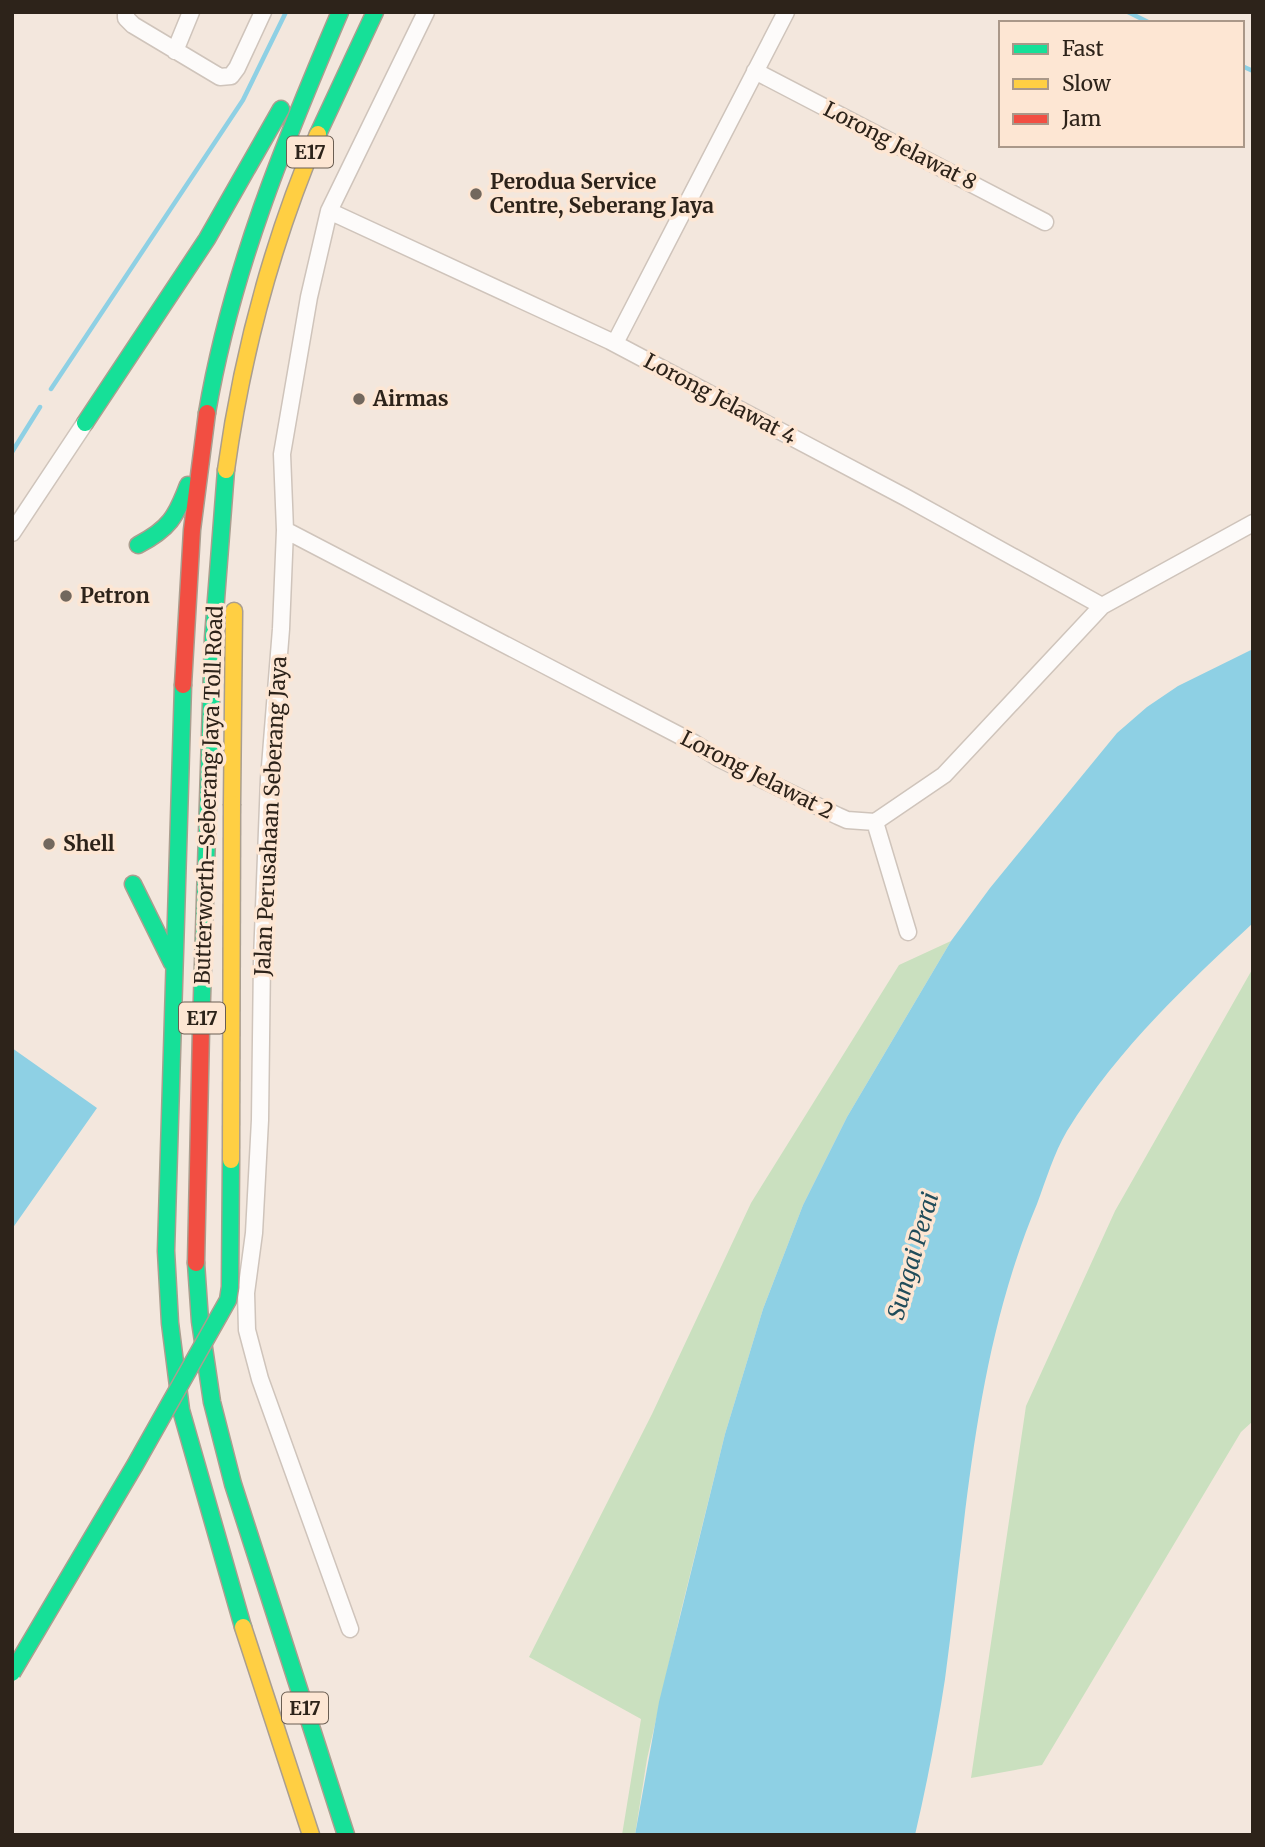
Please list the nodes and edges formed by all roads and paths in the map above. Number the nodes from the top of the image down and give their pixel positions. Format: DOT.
graph roads {
  1 [pos="191,12"];
  2 [pos="263,12"];
  3 [pos="339,12"];
  4 [pos="375,12"];
  5 [pos="426,12"];
  6 [pos="786,12"];
  7 [pos="126,15"];
  8 [pos="175,51"];
  9 [pos="755,71"];
  10 [pos="329,211"];
  11 [pos="1045,222"];
  12 [pos="615,343"];
  13 [pos="85,423"];
  14 [pos="202,445"];
  15 [pos="229,446"];
  16 [pos="1253,523"];
  17 [pos="285,530"];
  18 [pos="12,533"];
  19 [pos="138,545"];
  20 [pos="234,570"];
  21 [pos="234,598"];
  22 [pos="1102,606"];
  23 [pos="875,822"];
  24 [pos="133,884"];
  25 [pos="908,932"];
  26 [pos="173,966"];
  27 [pos="350,1629"];
  28 [pos="12,1673"];
  29 [pos="311,1835"];
  30 [pos="346,1835"];
  1 -- 8 [label="street"];
  2 -- 8 [label="street"];
  3 -- 13 [label="highway"];
  3 -- 14 [label="highway, Butterworth–Seberang Jaya Toll Road / E17"];
  4 -- 15 [label="highway, Butterworth–Seberang Jaya Toll Road / E17"];
  5 -- 10 [label="street, Jalan Perusahaan Seberang Jaya"];
  6 -- 9 [label="street"];
  7 -- 8 [label="street"];
  9 -- 11 [label="street, Lorong Jelawat 8"];
  9 -- 12 [label="street"];
  10 -- 12 [label="street, Lorong Jelawat 4"];
  10 -- 17 [label="street, Jalan Perusahaan Seberang Jaya"];
  12 -- 22 [label="street, Lorong Jelawat 4"];
  13 -- 18 [label="street"];
  14 -- 19 [label="highway"];
  14 -- 26 [label="highway, Butterworth–Seberang Jaya Toll Road / E17"];
  15 -- 20 [label="highway"];
  15 -- 30 [label="highway, Butterworth–Seberang Jaya Toll Road / E17"];
  16 -- 22 [label="street"];
  17 -- 23 [label="street, Lorong Jelawat 2"];
  17 -- 27 [label="street, Jalan Perusahaan Seberang Jaya"];
  21 -- 28 [label="highway, bridge"];
  22 -- 23 [label="street"];
  23 -- 25 [label="street"];
  24 -- 26 [label="highway"];
  26 -- 29 [label="highway, Butterworth–Seberang Jaya Toll Road / E17"];
}
